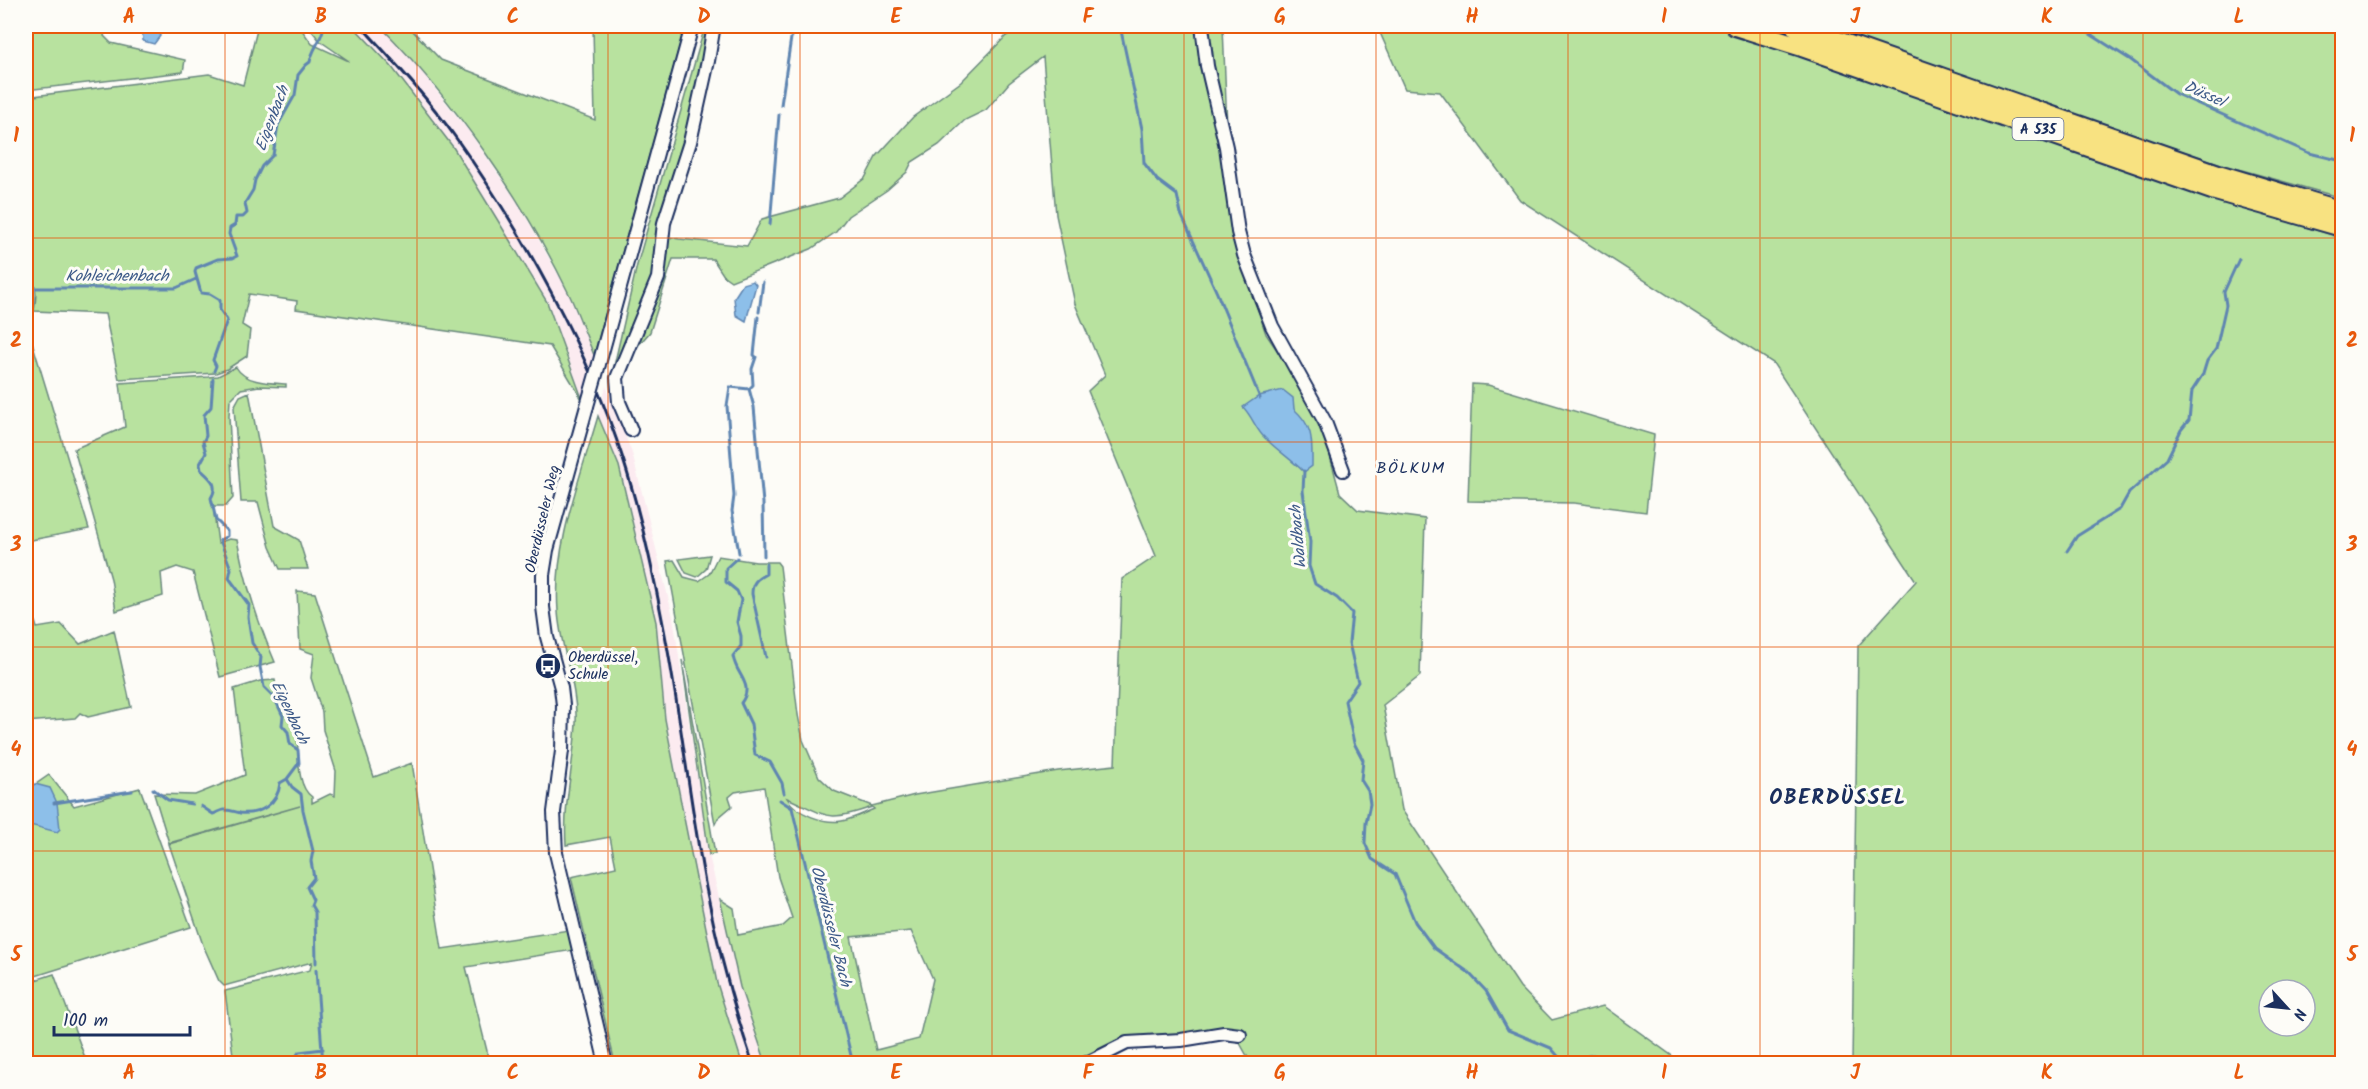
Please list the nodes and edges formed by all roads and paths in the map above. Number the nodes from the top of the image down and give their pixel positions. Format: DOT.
graph roads {
  1 [pos="692,26"];
  2 [pos="712,26"];
  3 [pos="1202,26"];
  4 [pos="1735,26"];
  5 [pos="1795,26"];
  6 [pos="2343,211"];
  7 [pos="2343,227"];
  8 [pos="631,430"];
  9 [pos="1343,470"];
  10 [pos="1240,1035"];
  11 [pos="606,1064"];
  12 [pos="1085,1064"];
  1 -- 11 [label="street, Oberdüsseler Weg, bridge"];
  2 -- 8 [label="street"];
  3 -- 9 [label="street"];
  4 -- 7 [label="highway, A 535"];
  5 -- 6 [label="highway, A 535"];
  10 -- 12 [label="street"];
}
